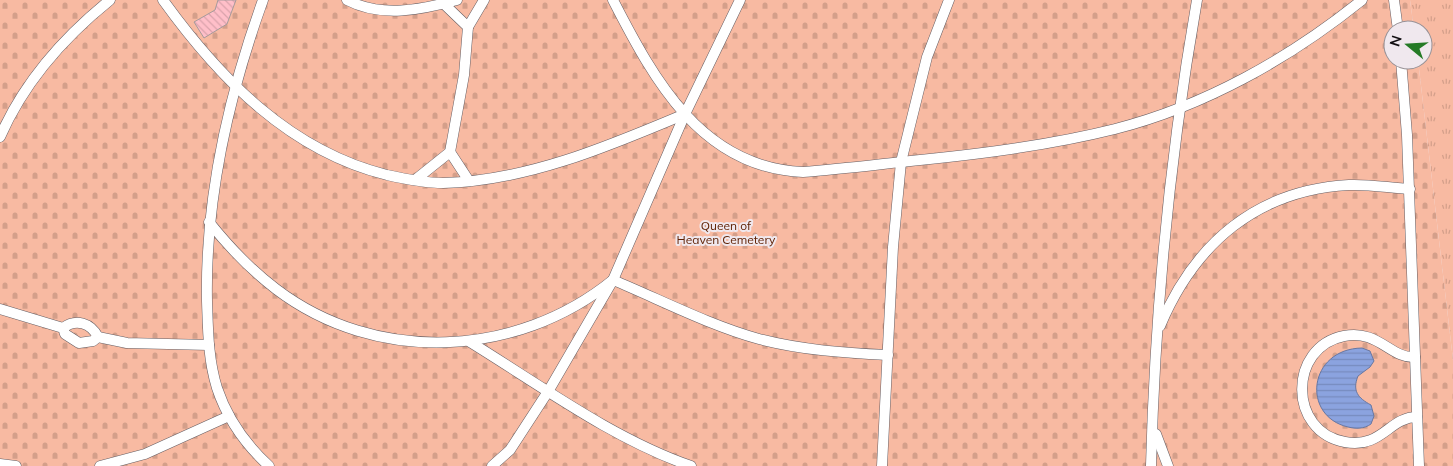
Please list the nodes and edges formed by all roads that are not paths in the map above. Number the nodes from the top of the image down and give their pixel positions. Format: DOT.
graph roads {
  1 [pos="110,0"];
  2 [pos="163,0"];
  3 [pos="264,0"];
  4 [pos="347,0"];
  5 [pos="457,0"];
  6 [pos="484,0"];
  7 [pos="613,0"];
  8 [pos="740,0"];
  9 [pos="949,0"];
  10 [pos="1197,0"];
  11 [pos="1362,0"];
  12 [pos="1394,0"];
  13 [pos="444,4"];
  14 [pos="1397,20"];
  15 [pos="468,27"];
  16 [pos="1402,70"];
  17 [pos="236,86"];
  18 [pos="1180,106"];
  19 [pos="685,114"];
  20 [pos="0,136"];
  21 [pos="450,152"];
  22 [pos="901,162"];
  23 [pos="415,180"];
  24 [pos="470,181"];
  25 [pos="1410,189"];
  26 [pos="209,222"];
  27 [pos="613,280"];
  28 [pos="0,309"];
  29 [pos="63,328"];
  30 [pos="1156,334"];
  31 [pos="98,337"];
  32 [pos="470,342"];
  33 [pos="208,345"];
  34 [pos="888,355"];
  35 [pos="1415,357"];
  36 [pos="549,390"];
  37 [pos="229,416"];
  38 [pos="1417,417"];
  39 [pos="1152,422"];
  40 [pos="510,450"];
  41 [pos="0,464"];
  42 [pos="16,466"];
  43 [pos="100,466"];
  44 [pos="269,466"];
  45 [pos="492,466"];
  46 [pos="507,466"];
  47 [pos="691,466"];
  48 [pos="882,466"];
  49 [pos="1151,466"];
  50 [pos="1168,466"];
  51 [pos="1419,466"];
  1 -- 20 [label="lane"];
  2 -- 17 [label="lane"];
  3 -- 17 [label="lane"];
  4 -- 13 [label="lane"];
  5 -- 13 [label="lane"];
  6 -- 15 [label="lane"];
  7 -- 19 [label="lane"];
  8 -- 19 [label="lane"];
  9 -- 22 [label="lane"];
  10 -- 18 [label="lane"];
  11 -- 18 [label="lane"];
  12 -- 14 [label="lane"];
  13 -- 15 [label="lane"];
  15 -- 21 [label="lane"];
  16 -- 25 [label="lane"];
  17 -- 23 [label="lane"];
  17 -- 26 [label="lane"];
  18 -- 22 [label="lane"];
  18 -- 30 [label="lane"];
  19 -- 22 [label="lane"];
  19 -- 24 [label="lane"];
  19 -- 27 [label="lane"];
  21 -- 23 [label="lane"];
  21 -- 24 [label="lane"];
  22 -- 34 [label="lane"];
  23 -- 24 [label="lane"];
  25 -- 30 [label="lane"];
  25 -- 35 [label="lane"];
  26 -- 32 [label="lane"];
  26 -- 33 [label="lane"];
  27 -- 32 [label="lane"];
  27 -- 34 [label="lane"];
  27 -- 36 [label="lane"];
  28 -- 29 [label="lane"];
  29 -- 31 [label="lane"];
  29 -- 31 [label="lane"];
  30 -- 39 [label="lane"];
  31 -- 33 [label="lane"];
  32 -- 36 [label="lane"];
  33 -- 37 [label="lane"];
  34 -- 48 [label="lane"];
  35 -- 38 [label="lane"];
  35 -- 38 [label="lane"];
  36 -- 40 [label="lane"];
  36 -- 47 [label="lane"];
  37 -- 43 [label="lane"];
  37 -- 44 [label="lane"];
  38 -- 51 [label="lane"];
  39 -- 49 [label="lane"];
  39 -- 50 [label="lane"];
  40 -- 45 [label="lane"];
  40 -- 46 [label="lane"];
  41 -- 42 [label="lane"];
}
